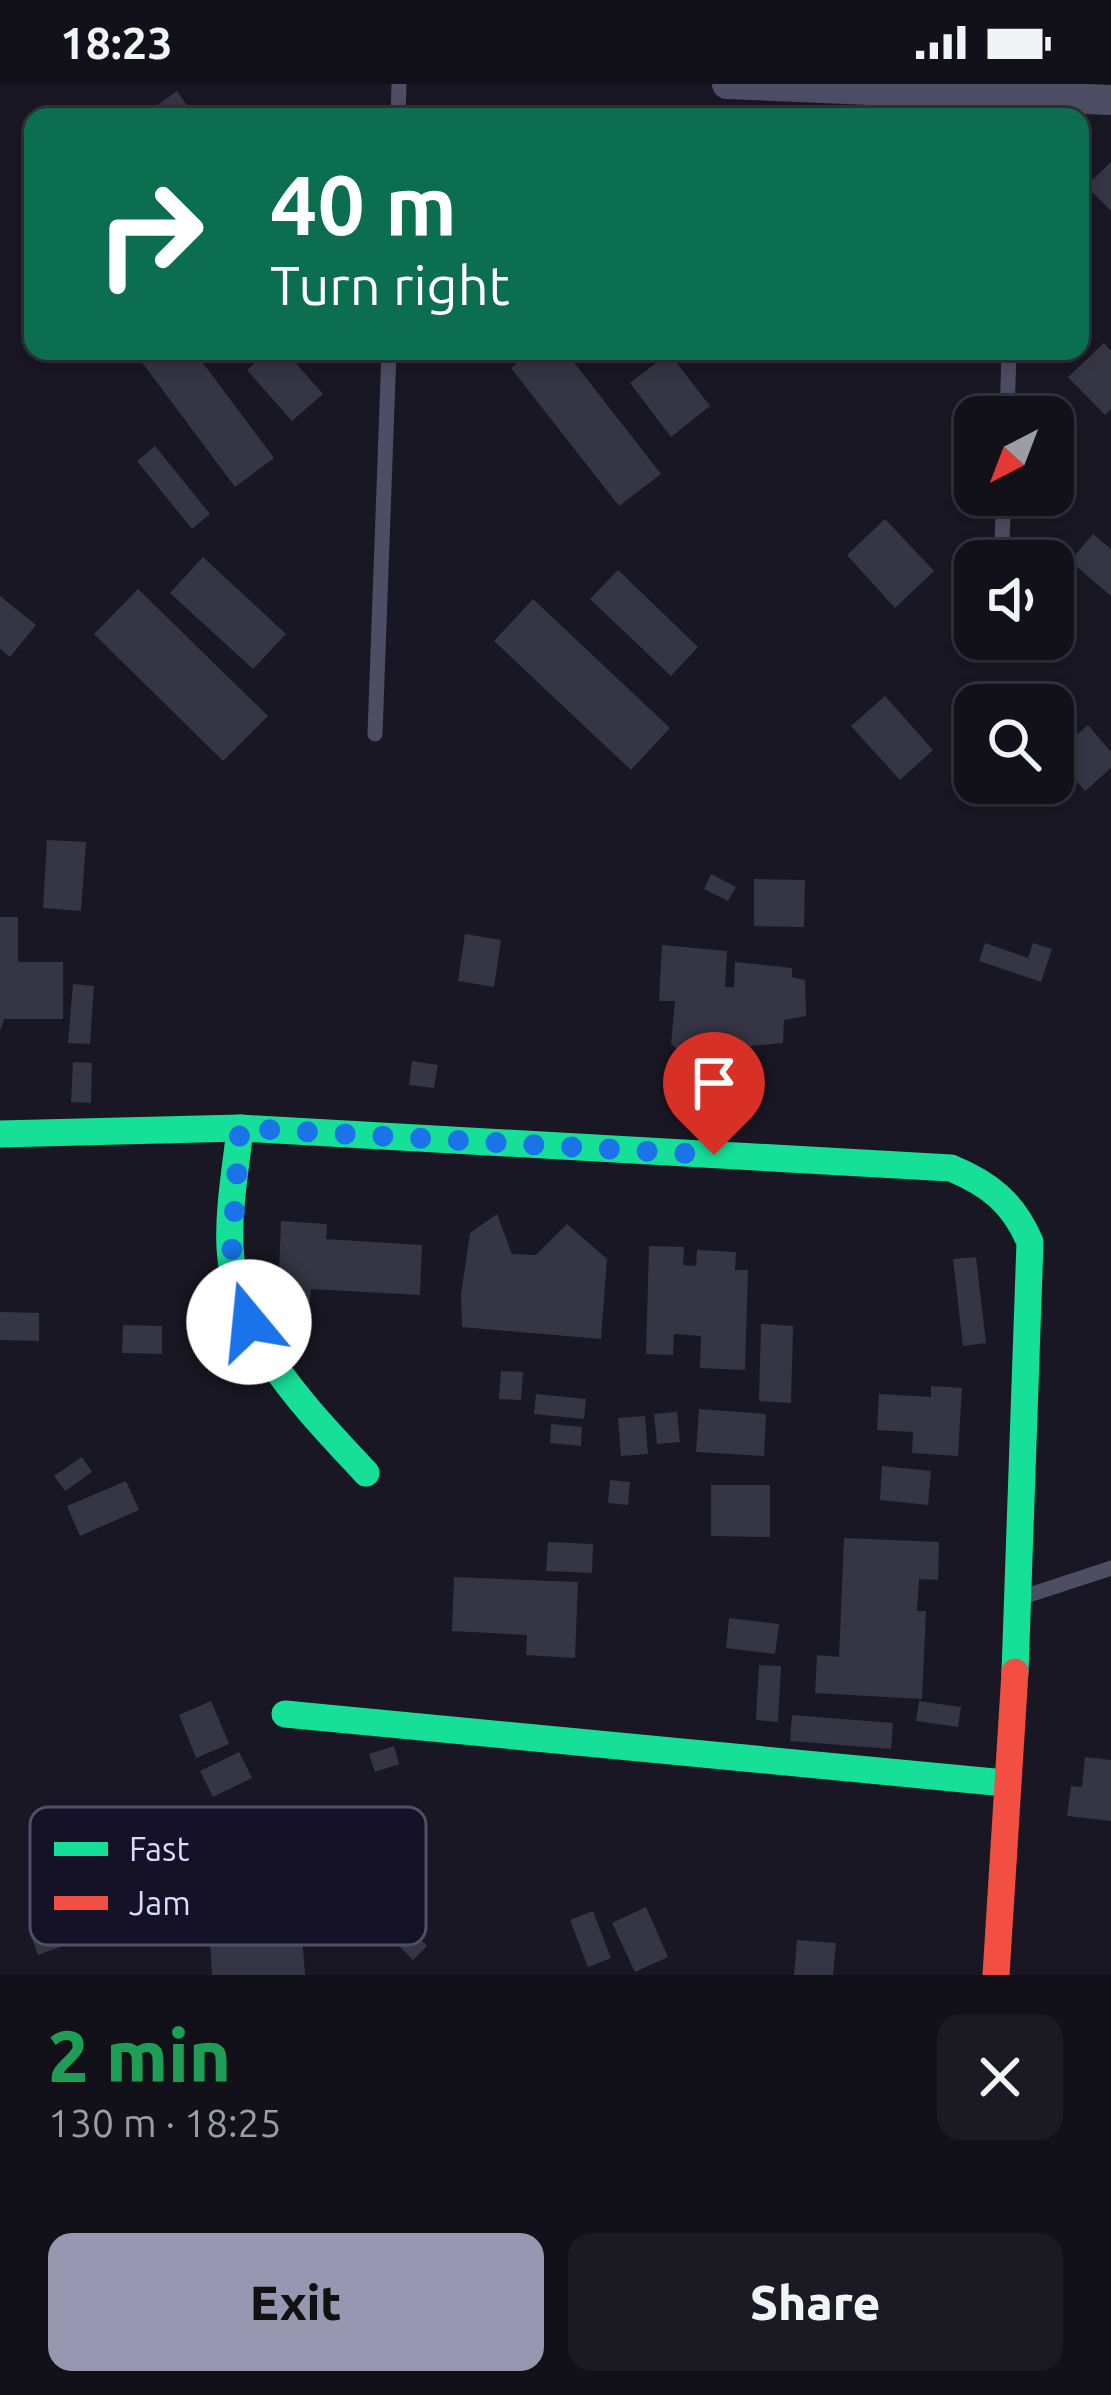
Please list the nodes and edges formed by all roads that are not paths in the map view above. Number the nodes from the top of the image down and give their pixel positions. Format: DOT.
graph roads {
  1 [pos="727,84"];
  2 [pos="1111,100"];
  3 [pos="1019,108"];
  4 [pos="389,360"];
  5 [pos="1010,360"];
  6 [pos="1008,396"];
  7 [pos="375,734"];
  8 [pos="240,1128"];
  9 [pos="0,1134"];
  10 [pos="366,1473"];
  11 [pos="1111,1568"];
  12 [pos="1020,1598"];
  13 [pos="285,1714"];
  14 [pos="1005,1783"];
  15 [pos="996,1975"];
  1 -- 3 [label="street"];
  2 -- 3 [label="street"];
  4 -- 7 [label="lane"];
  5 -- 6 [label="lane"];
  8 -- 9 [label="street"];
  8 -- 10 [label="street"];
  8 -- 12 [label="street"];
  11 -- 12 [label="lane"];
  12 -- 14 [label="street"];
  13 -- 14 [label="street"];
  14 -- 15 [label="street"];
}
